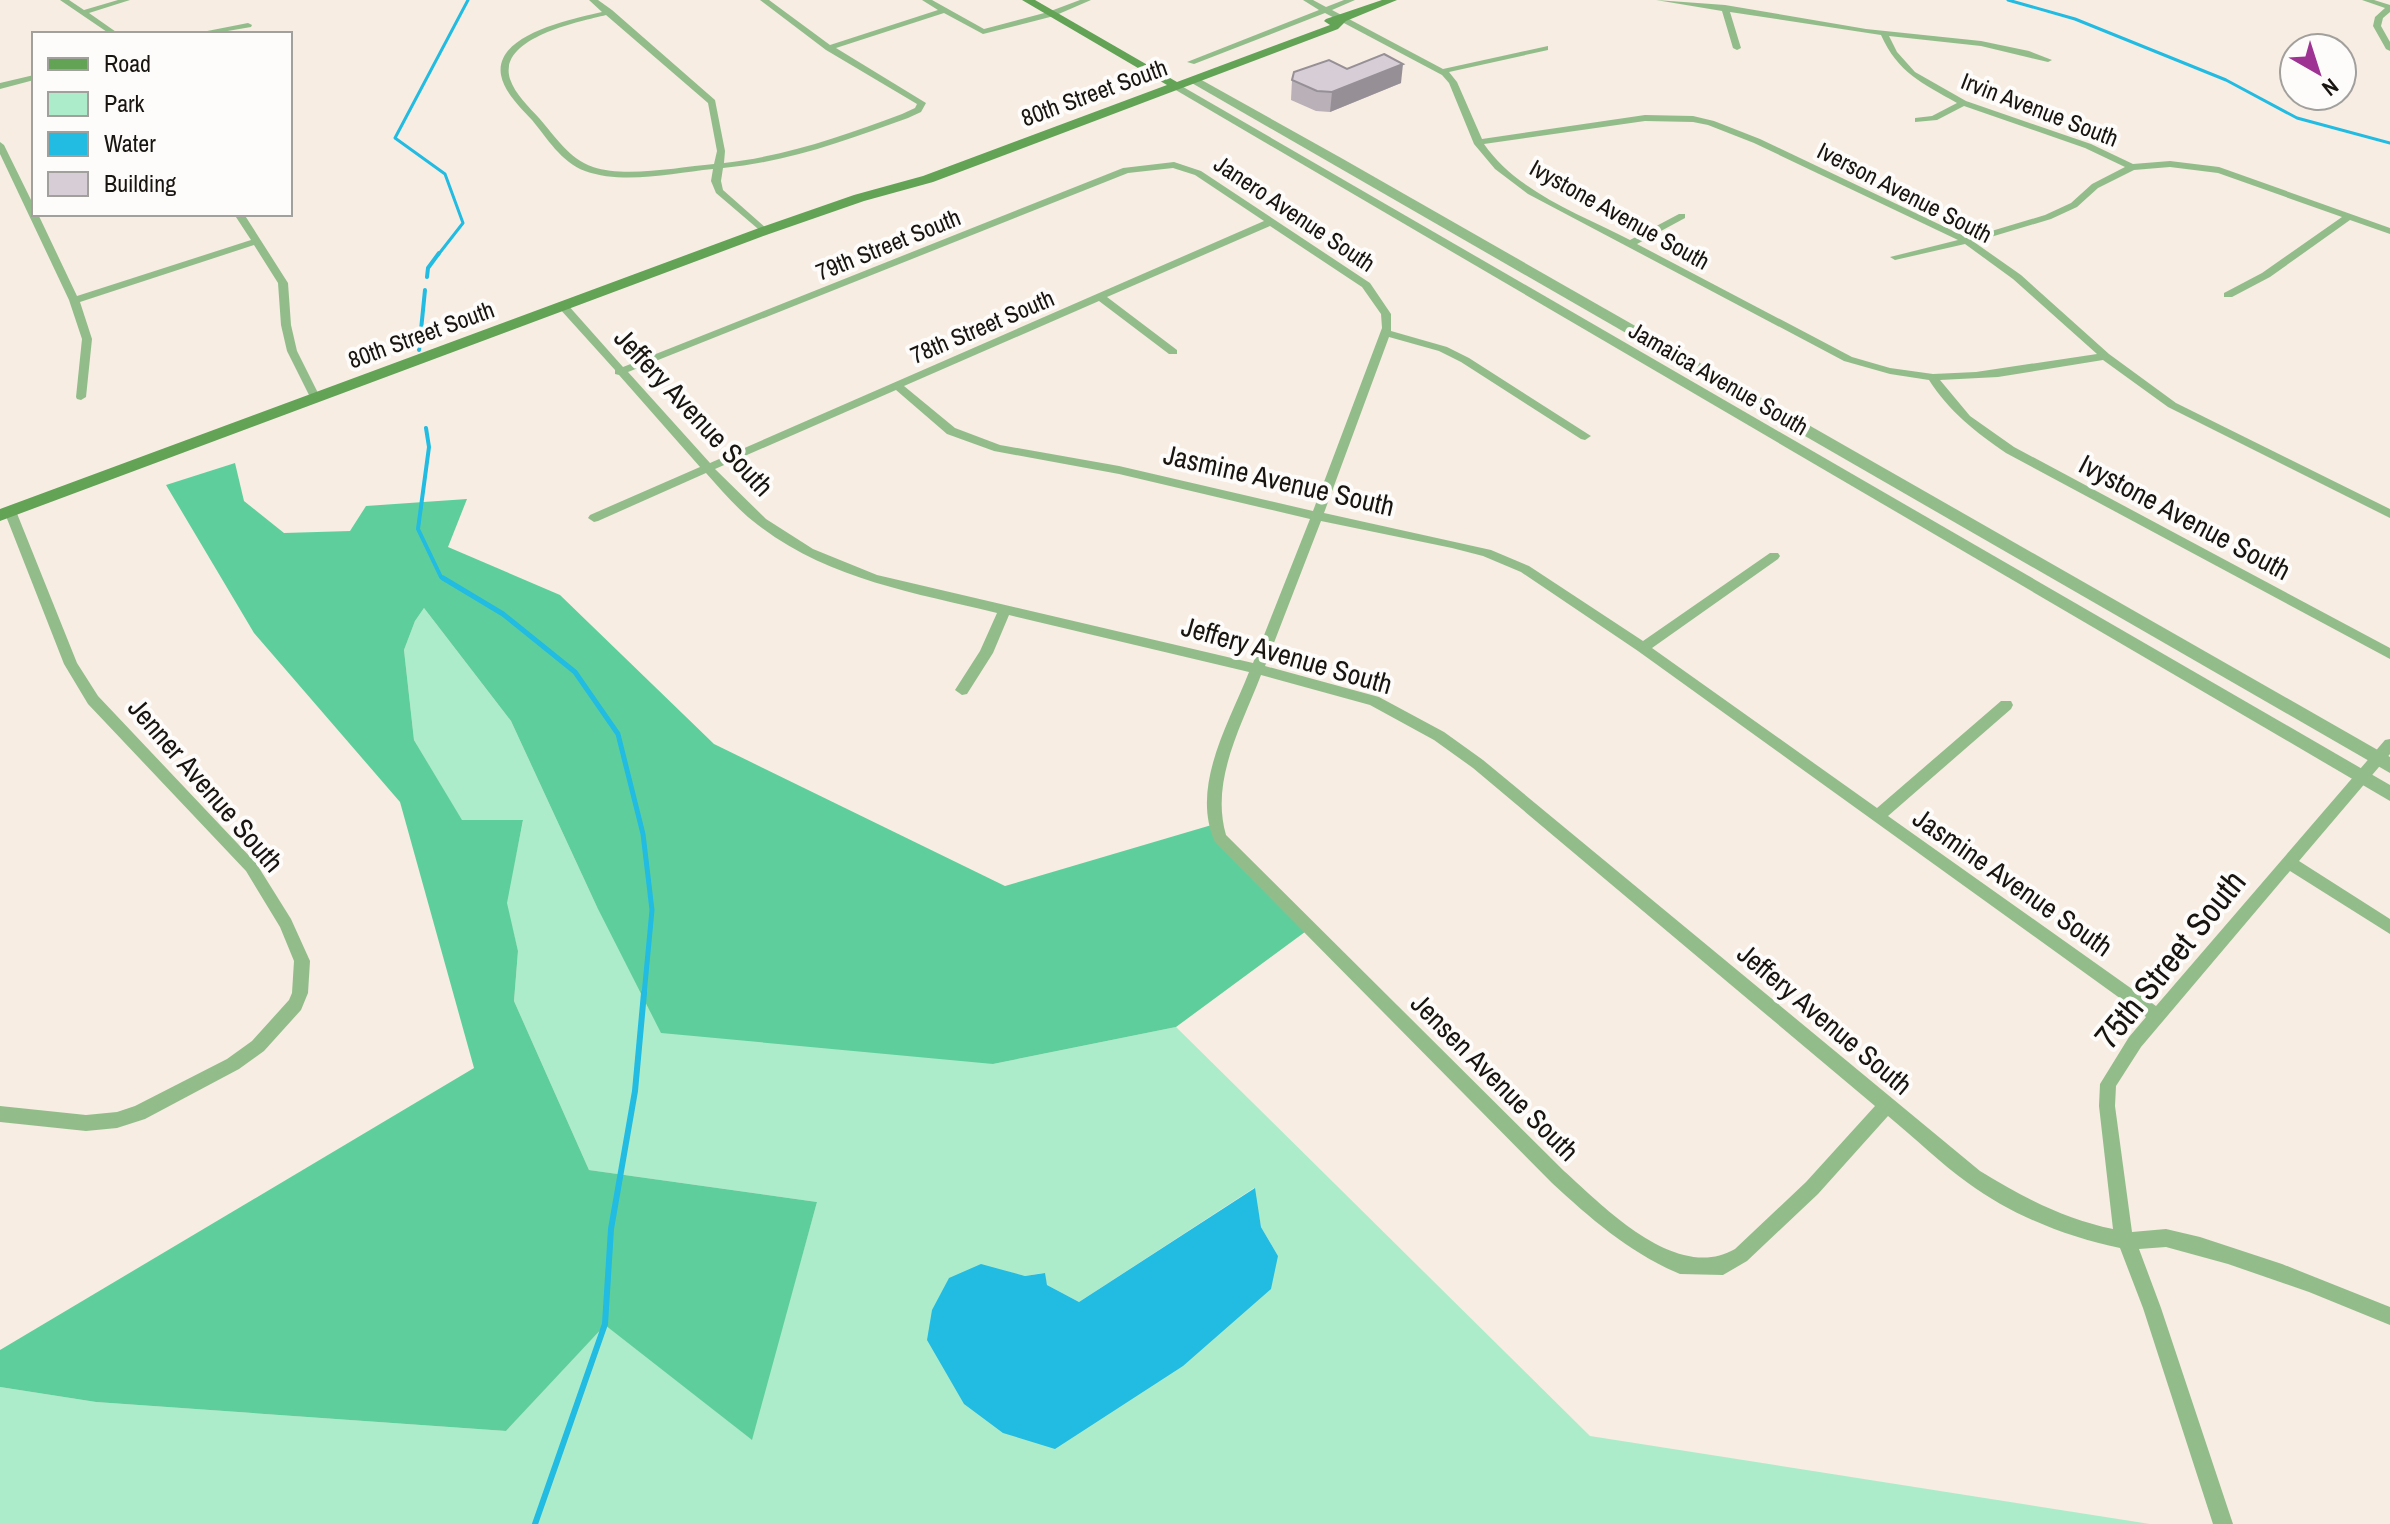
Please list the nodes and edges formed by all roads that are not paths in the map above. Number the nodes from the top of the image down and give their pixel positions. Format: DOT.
graph roads {
  1 [pos="64,0"];
  2 [pos="126,0"];
  3 [pos="593,0"];
  4 [pos="764,0"];
  5 [pos="926,0"];
  6 [pos="1027,0"];
  7 [pos="1054,0"];
  8 [pos="1087,0"];
  9 [pos="1307,0"];
  10 [pos="1351,0"];
  11 [pos="1392,0"];
  12 [pos="1660,0"];
  13 [pos="2366,0"];
  14 [pos="1725,7"];
  15 [pos="1067,8"];
  16 [pos="2390,8"];
  17 [pos="1324,10"];
  18 [pos="943,11"];
  19 [pos="86,12"];
  20 [pos="609,12"];
  21 [pos="1051,14"];
  22 [pos="1342,19"];
  23 [pos="248,25"];
  24 [pos="112,32"];
  25 [pos="208,32"];
  26 [pos="1884,33"];
  27 [pos="829,48"];
  28 [pos="1545,48"];
  29 [pos="1737,48"];
  30 [pos="2390,49"];
  31 [pos="2048,60"];
  32 [pos="1191,62"];
  33 [pos="1443,71"];
  34 [pos="32,78"];
  35 [pos="1180,80"];
  36 [pos="0,86"];
  37 [pos="936,100"];
  38 [pos="922,103"];
  39 [pos="1963,103"];
  40 [pos="1918,120"];
  41 [pos="1477,142"];
  42 [pos="0,145"];
  43 [pos="1174,165"];
  44 [pos="719,166"];
  45 [pos="2132,167"];
  46 [pos="32,212"];
  47 [pos="34,216"];
  48 [pos="240,216"];
  49 [pos="1682,216"];
  50 [pos="2349,216"];
  51 [pos="1273,221"];
  52 [pos="764,231"];
  53 [pos="2390,231"];
  54 [pos="257,241"];
  55 [pos="1967,241"];
  56 [pos="1628,245"];
  57 [pos="1895,257"];
  58 [pos="2228,295"];
  59 [pos="1100,297"];
  60 [pos="74,300"];
  61 [pos="563,306"];
  62 [pos="1385,333"];
  63 [pos="1173,352"];
  64 [pos="2105,356"];
  65 [pos="619,372"];
  66 [pos="1932,377"];
  67 [pos="896,385"];
  68 [pos="81,397"];
  69 [pos="316,399"];
  70 [pos="1585,436"];
  71 [pos="707,468"];
  72 [pos="5,513"];
  73 [pos="2390,514"];
  74 [pos="1316,516"];
  75 [pos="594,518"];
  76 [pos="1774,556"];
  77 [pos="1005,610"];
  78 [pos="1643,648"];
  79 [pos="2390,654"];
  80 [pos="1256,669"];
  81 [pos="962,690"];
  82 [pos="2006,705"];
  83 [pos="2390,744"];
  84 [pos="2383,763"];
  85 [pos="2360,777"];
  86 [pos="2390,794"];
  87 [pos="1877,817"];
  88 [pos="2289,863"];
  89 [pos="2390,927"];
  90 [pos="2157,1016"];
  91 [pos="1887,1105"];
  92 [pos="0,1114"];
  93 [pos="2126,1241"];
  94 [pos="2390,1316"];
  95 [pos="2223,1524"];
  1 -- 19 [label="street"];
  2 -- 19 [label="street"];
  3 -- 20 [label="street"];
  4 -- 27 [label="street"];
  5 -- 18 [label="street"];
  6 -- 21 [label="main road, Jamaica Avenue South"];
  7 -- 15 [label="main road, Jamaica Avenue South"];
  8 -- 15 [label="street"];
  9 -- 17 [label="street"];
  10 -- 17 [label="street, 80th Street South"];
  11 -- 22 [label="main road, 80th Street South"];
  12 -- 14 [label="street"];
  13 -- 16 [label="street"];
  14 -- 26 [label="street"];
  14 -- 29 [label="street"];
  15 -- 21 [label="street"];
  15 -- 35 [label="main road, Jamaica Avenue South"];
  16 -- 30 [label="street"];
  17 -- 22 [label="street"];
  17 -- 32 [label="street, 80th Street South"];
  18 -- 21 [label="street"];
  18 -- 27 [label="street"];
  19 -- 24 [label="street"];
  20 -- 44 [label="street"];
  20 -- 44 [label="street"];
  21 -- 35 [label="main road, Jamaica Avenue South"];
  22 -- 33 [label="street"];
  22 -- 35 [label="main road, 80th Street South"];
  23 -- 25 [label="street"];
  26 -- 31 [label="street"];
  26 -- 39 [label="street, Irvin Avenue South"];
  27 -- 38 [label="street"];
  28 -- 33 [label="street"];
  33 -- 41 [label="street, Ivystone Avenue South"];
  34 -- 36 [label="street"];
  35 -- 52 [label="main road, 80th Street South"];
  35 -- 84 [label="street, Jamaica Avenue South"];
  35 -- 85 [label="street, Jamaica Avenue South"];
  37 -- 38 [label="street"];
  38 -- 44 [label="street"];
  39 -- 40 [label="street"];
  39 -- 45 [label="street, Irvin Avenue South"];
  41 -- 55 [label="street, Iverson Avenue South"];
  41 -- 56 [label="street, Ivystone Avenue South"];
  42 -- 46 [label="street"];
  43 -- 51 [label="street, Janero Avenue South"];
  43 -- 65 [label="street, 79th Street South"];
  44 -- 52 [label="street"];
  45 -- 50 [label="street, Irvin Avenue South"];
  45 -- 55 [label="street"];
  47 -- 60 [label="street"];
  48 -- 54 [label="street"];
  49 -- 56 [label="street"];
  50 -- 53 [label="street, Irvin Avenue South"];
  50 -- 58 [label="street"];
  51 -- 59 [label="street, 78th Street South"];
  51 -- 62 [label="street, Janero Avenue South"];
  52 -- 61 [label="main road, 80th Street South"];
  54 -- 60 [label="street"];
  54 -- 69 [label="street"];
  55 -- 57 [label="street"];
  55 -- 64 [label="street, Iverson Avenue South"];
  56 -- 66 [label="street, Ivystone Avenue South"];
  59 -- 63 [label="street"];
  59 -- 67 [label="street, 78th Street South"];
  60 -- 68 [label="street"];
  61 -- 65 [label="street, Jeffery Avenue South"];
  61 -- 69 [label="main road, 80th Street South"];
  62 -- 70 [label="street"];
  62 -- 74 [label="street"];
  64 -- 66 [label="street, Ivystone Avenue South"];
  64 -- 73 [label="street, Iverson Avenue South"];
  65 -- 71 [label="street, Jeffery Avenue South"];
  66 -- 79 [label="street, Ivystone Avenue South"];
  67 -- 71 [label="street, 78th Street South"];
  67 -- 74 [label="street, Jasmine Avenue South"];
  69 -- 72 [label="main road, 80th Street South"];
  71 -- 75 [label="street, 78th Street South"];
  71 -- 77 [label="street, Jeffery Avenue South"];
  72 -- 92 [label="street, Jenner Avenue South"];
  74 -- 78 [label="street, Jasmine Avenue South"];
  74 -- 80 [label="street"];
  76 -- 78 [label="street"];
  77 -- 80 [label="street, Jeffery Avenue South"];
  77 -- 81 [label="street"];
  78 -- 87 [label="street, Jasmine Avenue South"];
  80 -- 91 [label="street, Jeffery Avenue South"];
  80 -- 91 [label="street, Jensen Avenue South"];
  82 -- 87 [label="street, Jasmine Avenue South"];
  83 -- 84 [label="street, 75th Street South"];
  84 -- 85 [label="street, 75th Street South"];
  85 -- 86 [label="street, Jamaica Avenue South"];
  85 -- 88 [label="street, 75th Street South"];
  87 -- 90 [label="street, Jasmine Avenue South"];
  88 -- 89 [label="street"];
  88 -- 90 [label="street, 75th Street South"];
  90 -- 93 [label="street, 75th Street South"];
  91 -- 93 [label="street, Jeffery Avenue South"];
  93 -- 94 [label="street"];
  93 -- 95 [label="street, 75th Street South"];
}
